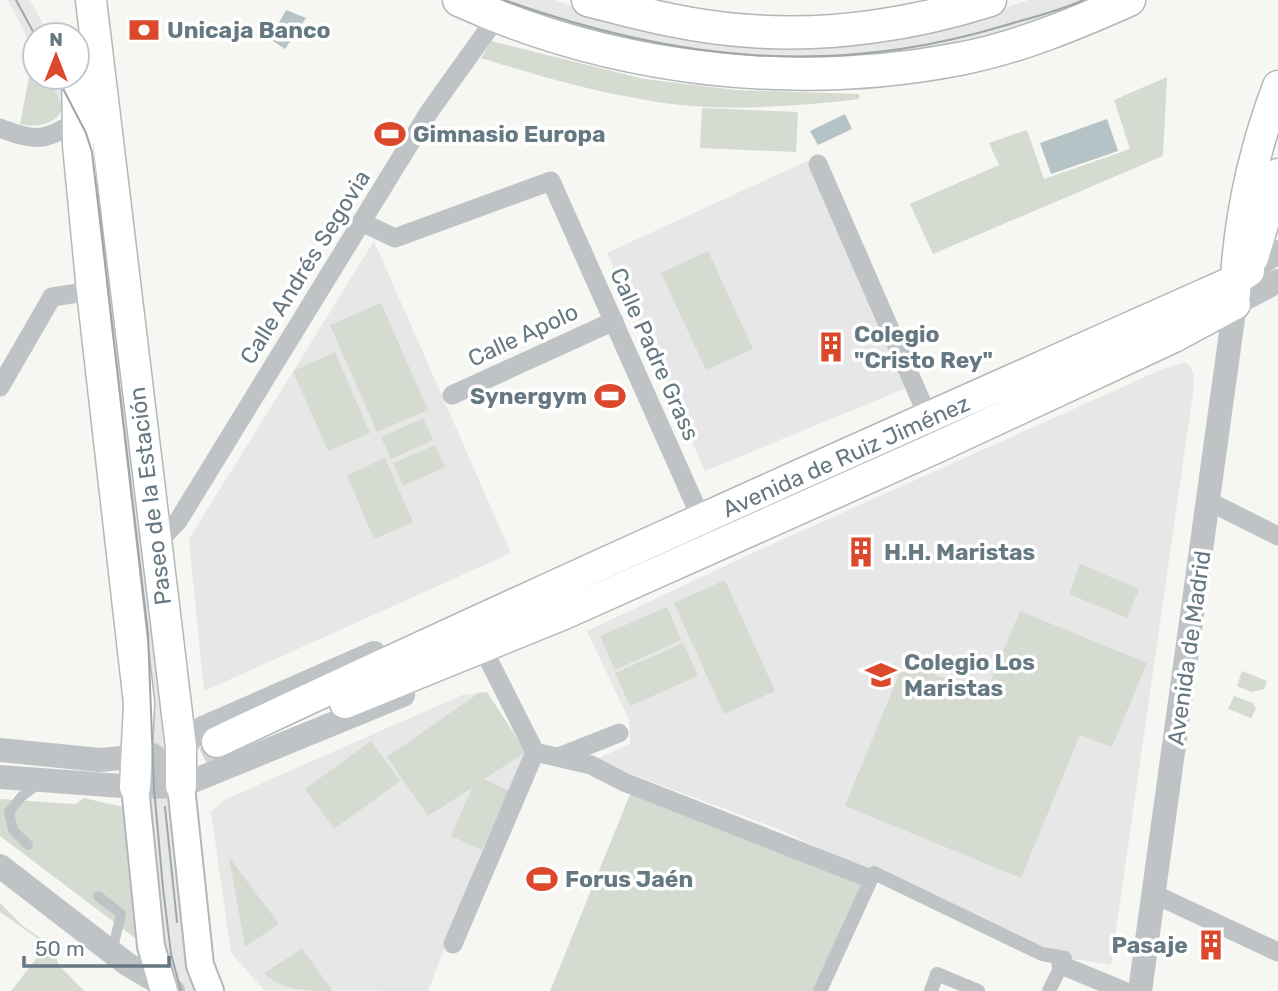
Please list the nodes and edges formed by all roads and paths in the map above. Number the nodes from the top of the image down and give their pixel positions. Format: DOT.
graph roads {
  1 [pos="73,0"];
  2 [pos="91,0"];
  3 [pos="459,0"];
  4 [pos="588,0"];
  5 [pos="990,0"];
  6 [pos="1129,0"];
  7 [pos="502,20"];
  8 [pos="75,21"];
  9 [pos="1278,86"];
  10 [pos="80,91"];
  11 [pos="77,121"];
  12 [pos="0,128"];
  13 [pos="818,164"];
  14 [pos="1278,174"];
  15 [pos="361,222"];
  16 [pos="1278,252"];
  17 [pos="1278,281"];
  18 [pos="1240,285"];
  19 [pos="92,291"];
  20 [pos="614,321"];
  21 [pos="0,387"];
  22 [pos="452,395"];
  23 [pos="928,419"];
  24 [pos="940,446"];
  25 [pos="1210,502"];
  26 [pos="708,534"];
  27 [pos="1278,536"];
  28 [pos="156,544"];
  29 [pos="467,642"];
  30 [pos="619,733"];
  31 [pos="181,747"];
  32 [pos="219,748"];
  33 [pos="0,750"];
  34 [pos="535,752"];
  35 [pos="561,756"];
  36 [pos="136,758"];
  37 [pos="0,777"];
  38 [pos="43,781"];
  39 [pos="181,786"];
  40 [pos="135,787"];
  41 [pos="29,845"];
  42 [pos="0,866"];
  43 [pos="866,877"];
  44 [pos="1154,894"];
  45 [pos="99,895"];
  46 [pos="146,896"];
  47 [pos="121,914"];
  48 [pos="453,944"];
  49 [pos="112,952"];
  50 [pos="1278,953"];
  51 [pos="1061,965"];
  52 [pos="166,989"];
  53 [pos="210,991"];
  54 [pos="820,991"];
  55 [pos="931,991"];
  56 [pos="978,991"];
  57 [pos="1049,991"];
  58 [pos="1124,991"];
  59 [pos="1140,991"];
  1 -- 8 [label="main road"];
  2 -- 28 [label="main road, Paseo de la Estación"];
  3 -- 7 [label="highway"];
  4 -- 5 [label="highway"];
  6 -- 7 [label="highway"];
  7 -- 15 [label="street, Calle Andrés Segovia"];
  9 -- 18 [label="main road"];
  10 -- 11 [label="main road, Paseo de la Estación"];
  11 -- 12 [label="street"];
  11 -- 19 [label="main road, Paseo de la Estación"];
  13 -- 23 [label="street"];
  14 -- 18 [label="main road"];
  15 -- 20 [label="street, Calle Padre Grass"];
  15 -- 28 [label="street, Calle Andrés Segovia"];
  16 -- 18 [label="street"];
  17 -- 18 [label="street"];
  18 -- 23 [label="main road, Avenida de Ruiz Jiménez"];
  18 -- 24 [label="main road, Avenida de Ruiz Jiménez"];
  18 -- 25 [label="street, Avenida de Madrid"];
  19 -- 21 [label="street"];
  19 -- 36 [label="main road, Paseo de la Estación"];
  20 -- 22 [label="street, Calle Apolo"];
  20 -- 26 [label="street, Calle Padre Grass"];
  23 -- 24 [label="street"];
  23 -- 26 [label="main road, Avenida de Ruiz Jiménez"];
  24 -- 26 [label="main road, Avenida de Ruiz Jiménez"];
  25 -- 27 [label="street"];
  25 -- 44 [label="street, Avenida de Madrid"];
  26 -- 29 [label="main road, Avenida de Ruiz Jiménez"];
  28 -- 31 [label="main road, Paseo de la Estación"];
  29 -- 31 [label="street, Avenida de Ruiz Jiménez"];
  29 -- 32 [label="main road, Avenida de Ruiz Jiménez"];
  29 -- 34 [label="street"];
  29 -- 39 [label="street, Avenida de Ruiz Jiménez"];
  30 -- 35 [label="street"];
  31 -- 36 [label="street, Avenida de Ruiz Jiménez"];
  31 -- 39 [label="main road, Paseo de la Estación"];
  31 -- 40 [label="street"];
  33 -- 36 [label="street, Avenida de Ruiz Jiménez"];
  34 -- 35 [label="street"];
  34 -- 48 [label="street"];
  35 -- 43 [label="street"];
  36 -- 40 [label="main road, Paseo de la Estación"];
  37 -- 38 [label="street"];
  38 -- 40 [label="street"];
  38 -- 41 [label="lane"];
  39 -- 40 [label="street"];
  39 -- 53 [label="main road, Paseo de la Estación"];
  40 -- 46 [label="main road, Paseo de la Estación"];
  42 -- 49 [label="street"];
  44 -- 50 [label="street"];
  44 -- 59 [label="street, Avenida de Madrid"];
  45 -- 47 [label="lane"];
  46 -- 47 [label="lane"];
  46 -- 52 [label="main road, Paseo de la Estación"];
  47 -- 49 [label="lane"];
  49 -- 52 [label="street"];
  51 -- 54 [label="street"];
  51 -- 57 [label="street"];
  51 -- 58 [label="street"];
  55 -- 56 [label="street"];
}
